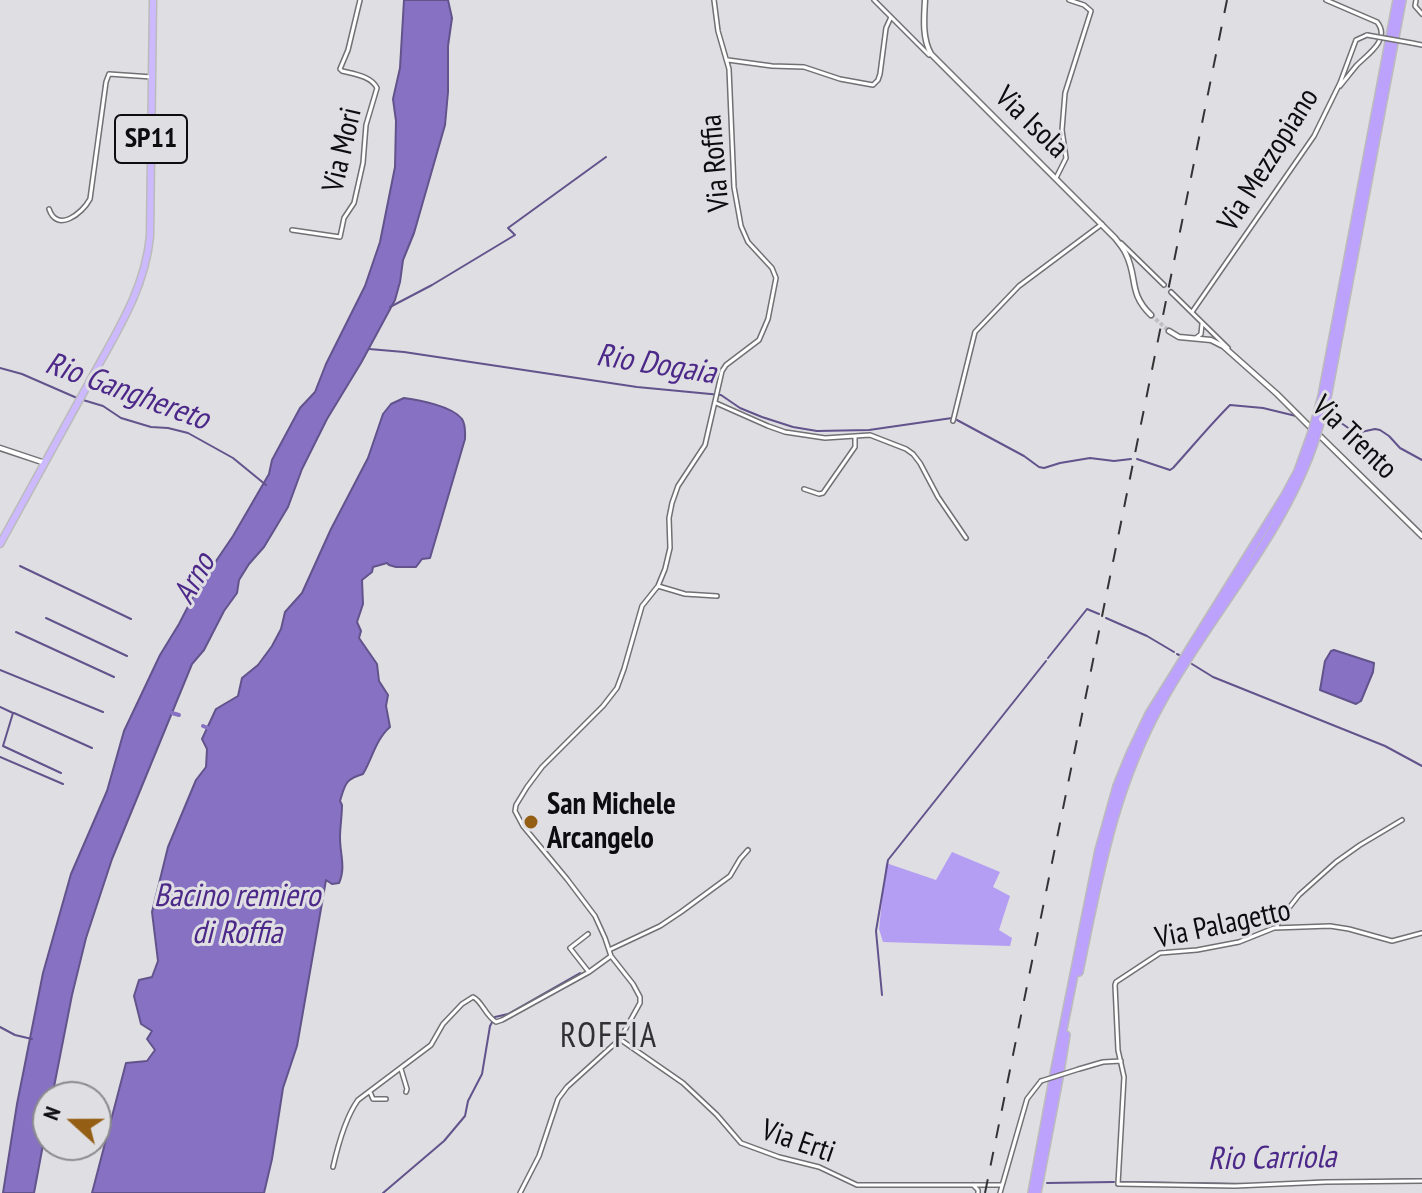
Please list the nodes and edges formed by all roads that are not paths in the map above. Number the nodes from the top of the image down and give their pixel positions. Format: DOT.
graph roads {
  1 [pos="153,0"];
  2 [pos="360,0"];
  3 [pos="714,0"];
  4 [pos="874,0"];
  5 [pos="925,0"];
  6 [pos="1069,0"];
  7 [pos="1326,0"];
  8 [pos="1399,0"];
  9 [pos="1416,0"];
  10 [pos="1422,14"];
  11 [pos="891,17"];
  12 [pos="910,36"];
  13 [pos="925,37"];
  14 [pos="915,41"];
  15 [pos="1422,45"];
  16 [pos="727,60"];
  17 [pos="935,60"];
  18 [pos="152,77"];
  19 [pos="1336,92"];
  20 [pos="1056,178"];
  21 [pos="49,209"];
  22 [pos="1102,224"];
  23 [pos="292,230"];
  24 [pos="1115,238"];
  25 [pos="1129,263"];
  26 [pos="1137,263"];
  27 [pos="1132,277"];
  28 [pos="1164,285"];
  29 [pos="1171,292"];
  30 [pos="1192,312"];
  31 [pos="1151,315"];
  32 [pos="1205,329"];
  33 [pos="1169,331"];
  34 [pos="1193,339"];
  35 [pos="1205,339"];
  36 [pos="1232,352"];
  37 [pos="716,403"];
  38 [pos="953,421"];
  39 [pos="855,437"];
  40 [pos="0,448"];
  41 [pos="45,463"];
  42 [pos="804,489"];
  43 [pos="1422,536"];
  44 [pos="966,538"];
  45 [pos="0,544"];
  46 [pos="658,586"];
  47 [pos="717,596"];
  48 [pos="1402,820"];
  49 [pos="748,850"];
  50 [pos="1277,927"];
  51 [pos="1422,933"];
  52 [pos="588,934"];
  53 [pos="609,950"];
  54 [pos="611,956"];
  55 [pos="589,972"];
  56 [pos="620,1039"];
  57 [pos="1121,1061"];
  58 [pos="401,1069"];
  59 [pos="370,1092"];
  60 [pos="406,1092"];
  61 [pos="386,1099"];
  62 [pos="333,1167"];
  63 [pos="1422,1181"];
  64 [pos="973,1185"];
  65 [pos="1001,1185"];
  66 [pos="520,1193"];
  67 [pos="978,1193"];
  68 [pos="1000,1193"];
  69 [pos="1034,1193"];
  1 -- 18 [label="main road, SP11"];
  2 -- 23 [label="street, Via Mori"];
  3 -- 16 [label="street, Via Roffia"];
  4 -- 11 [label="street, Via Isola"];
  5 -- 13 [label="street"];
  6 -- 20 [label="street"];
  7 -- 19 [label="street"];
  8 -- 69 [label="highway, bridge"];
  9 -- 10 [label="street"];
  11 -- 12 [label="street, Via Isola"];
  11 -- 16 [label="street"];
  12 -- 13 [label="street"];
  12 -- 14 [label="street, Via Isola"];
  13 -- 14 [label="street"];
  13 -- 17 [label="street"];
  14 -- 17 [label="street, Via Isola"];
  15 -- 19 [label="street, Via Mezzopiano, bridge"];
  16 -- 37 [label="street, Via Roffia"];
  17 -- 20 [label="street, Via Isola"];
  18 -- 21 [label="street"];
  18 -- 41 [label="main road, SP11"];
  19 -- 30 [label="street, Via Mezzopiano"];
  20 -- 22 [label="street, Via Isola"];
  22 -- 24 [label="street, Via Isola"];
  22 -- 38 [label="street"];
  24 -- 25 [label="street, Via Isola"];
  24 -- 26 [label="street, Via Isola"];
  25 -- 26 [label="street, Via Isola"];
  25 -- 26 [label="street"];
  25 -- 27 [label="street, Via Isola"];
  26 -- 27 [label="street"];
  26 -- 28 [label="street, Via Isola"];
  27 -- 31 [label="street, Via Isola"];
  29 -- 30 [label="street"];
  30 -- 32 [label="street"];
  32 -- 34 [label="street"];
  32 -- 35 [label="street"];
  32 -- 35 [label="street"];
  32 -- 36 [label="street"];
  33 -- 34 [label="street"];
  34 -- 35 [label="street"];
  35 -- 36 [label="street"];
  36 -- 43 [label="street, Via Trento"];
  37 -- 39 [label="street"];
  37 -- 46 [label="street, Via Roffia"];
  39 -- 42 [label="street"];
  39 -- 44 [label="street"];
  40 -- 41 [label="street"];
  41 -- 45 [label="main road, SP11"];
  46 -- 47 [label="street"];
  46 -- 53 [label="street, Via Roffia"];
  48 -- 50 [label="street"];
  49 -- 53 [label="street"];
  50 -- 51 [label="street, Via Palagetto"];
  50 -- 57 [label="street, Via Palagetto"];
  52 -- 55 [label="street"];
  53 -- 54 [label="street"];
  54 -- 55 [label="street"];
  54 -- 56 [label="street"];
  55 -- 58 [label="street"];
  56 -- 64 [label="street, Via Erti"];
  56 -- 66 [label="street"];
  57 -- 63 [label="street, Via Palagetto"];
  57 -- 65 [label="street, bridge"];
  58 -- 59 [label="street"];
  58 -- 60 [label="street"];
  59 -- 61 [label="street"];
  59 -- 62 [label="street"];
  64 -- 65 [label="street, Via Erti"];
  64 -- 67 [label="street"];
  65 -- 68 [label="street"];
}
